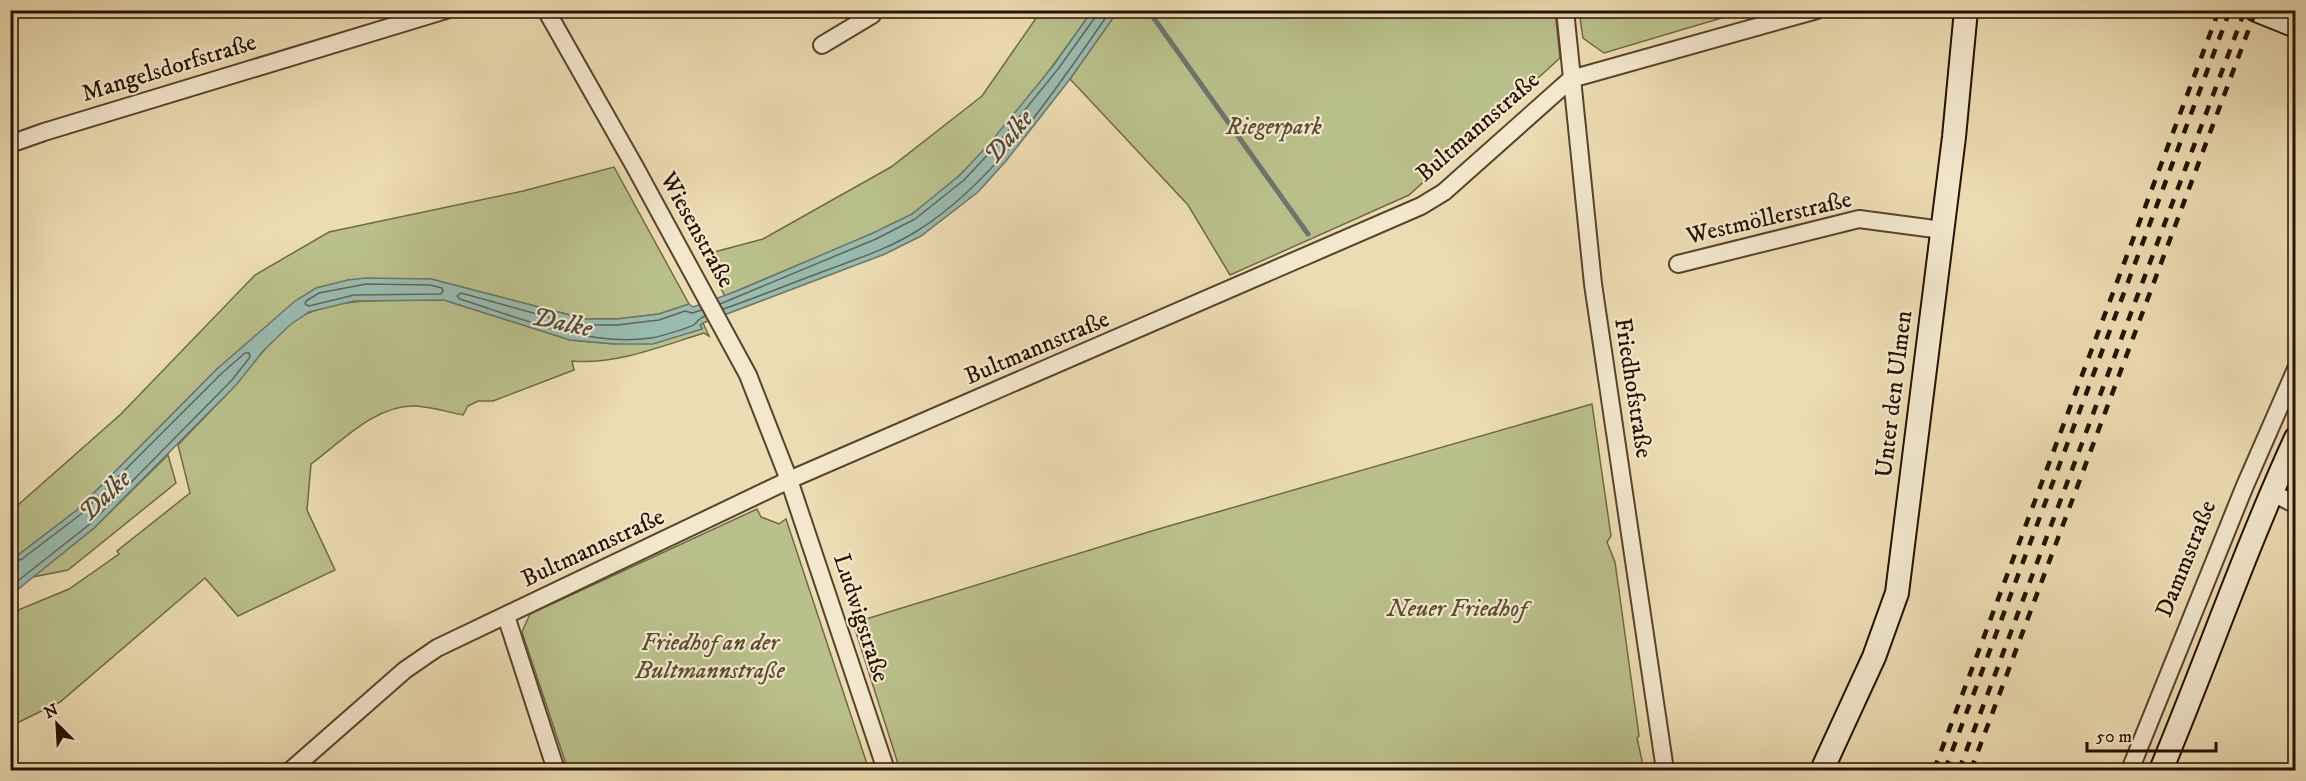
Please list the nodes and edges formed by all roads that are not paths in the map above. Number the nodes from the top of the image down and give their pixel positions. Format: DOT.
graph roads {
  1 [pos="446,10"];
  2 [pos="546,10"];
  3 [pos="870,10"];
  4 [pos="1565,10"];
  5 [pos="1817,10"];
  6 [pos="1966,10"];
  7 [pos="2256,10"];
  8 [pos="2295,26"];
  9 [pos="822,45"];
  10 [pos="1571,79"];
  11 [pos="10,144"];
  12 [pos="1942,230"];
  13 [pos="1678,264"];
  14 [pos="2295,369"];
  15 [pos="2295,438"];
  16 [pos="789,480"];
  17 [pos="2271,492"];
  18 [pos="2295,505"];
  19 [pos="506,616"];
  20 [pos="291,771"];
  21 [pos="556,771"];
  22 [pos="886,771"];
  23 [pos="1665,771"];
  24 [pos="1822,771"];
  25 [pos="2130,771"];
  26 [pos="2161,771"];
  1 -- 11 [label="street, Mangelsdorfstraße"];
  2 -- 16 [label="street, Wiesenstraße"];
  3 -- 9 [label="street"];
  4 -- 10 [label="street, Friedhofstraße"];
  5 -- 10 [label="street, Bultmannstraße"];
  6 -- 12 [label="main road, Unter den Ulmen"];
  7 -- 8 [label="main road"];
  10 -- 16 [label="street, Bultmannstraße"];
  10 -- 23 [label="street, Friedhofstraße"];
  12 -- 13 [label="street, Westmöllerstraße"];
  12 -- 24 [label="main road, Unter den Ulmen"];
  14 -- 25 [label="street, Dammstraße"];
  15 -- 17 [label="main road"];
  16 -- 19 [label="street, Bultmannstraße"];
  16 -- 22 [label="street, Ludwigstraße"];
  17 -- 18 [label="street"];
  17 -- 26 [label="main road"];
  19 -- 20 [label="street, Bultmannstraße"];
  19 -- 21 [label="street"];
}
